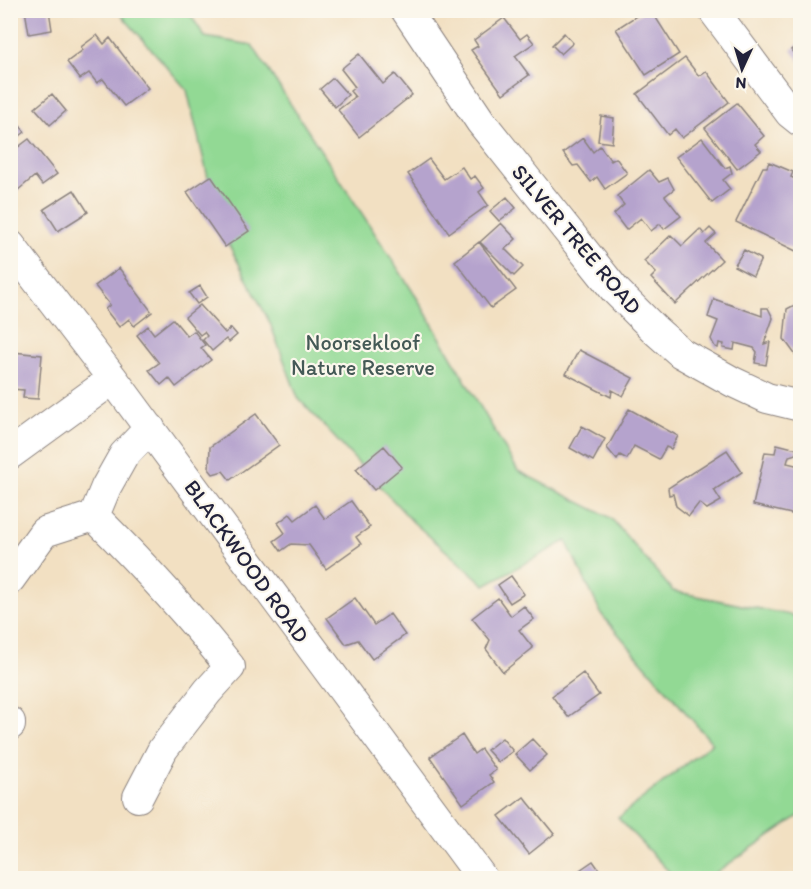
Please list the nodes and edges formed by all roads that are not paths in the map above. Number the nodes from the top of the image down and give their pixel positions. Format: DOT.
graph roads {
  1 [pos="406,10"];
  2 [pos="712,10"];
  3 [pos="801,121"];
  4 [pos="10,245"];
  5 [pos="113,379"];
  6 [pos="801,406"];
  7 [pos="150,428"];
  8 [pos="10,454"];
  9 [pos="94,516"];
  10 [pos="10,579"];
  11 [pos="138,797"];
  12 [pos="482,879"];
  1 -- 6 [label="street, SILVER TREE ROAD"];
  2 -- 3 [label="street"];
  4 -- 5 [label="street, BLACKWOOD ROAD"];
  5 -- 7 [label="street, BLACKWOOD ROAD"];
  5 -- 8 [label="street"];
  7 -- 9 [label="street"];
  7 -- 12 [label="street, BLACKWOOD ROAD"];
  9 -- 10 [label="street"];
  9 -- 11 [label="street"];
}
